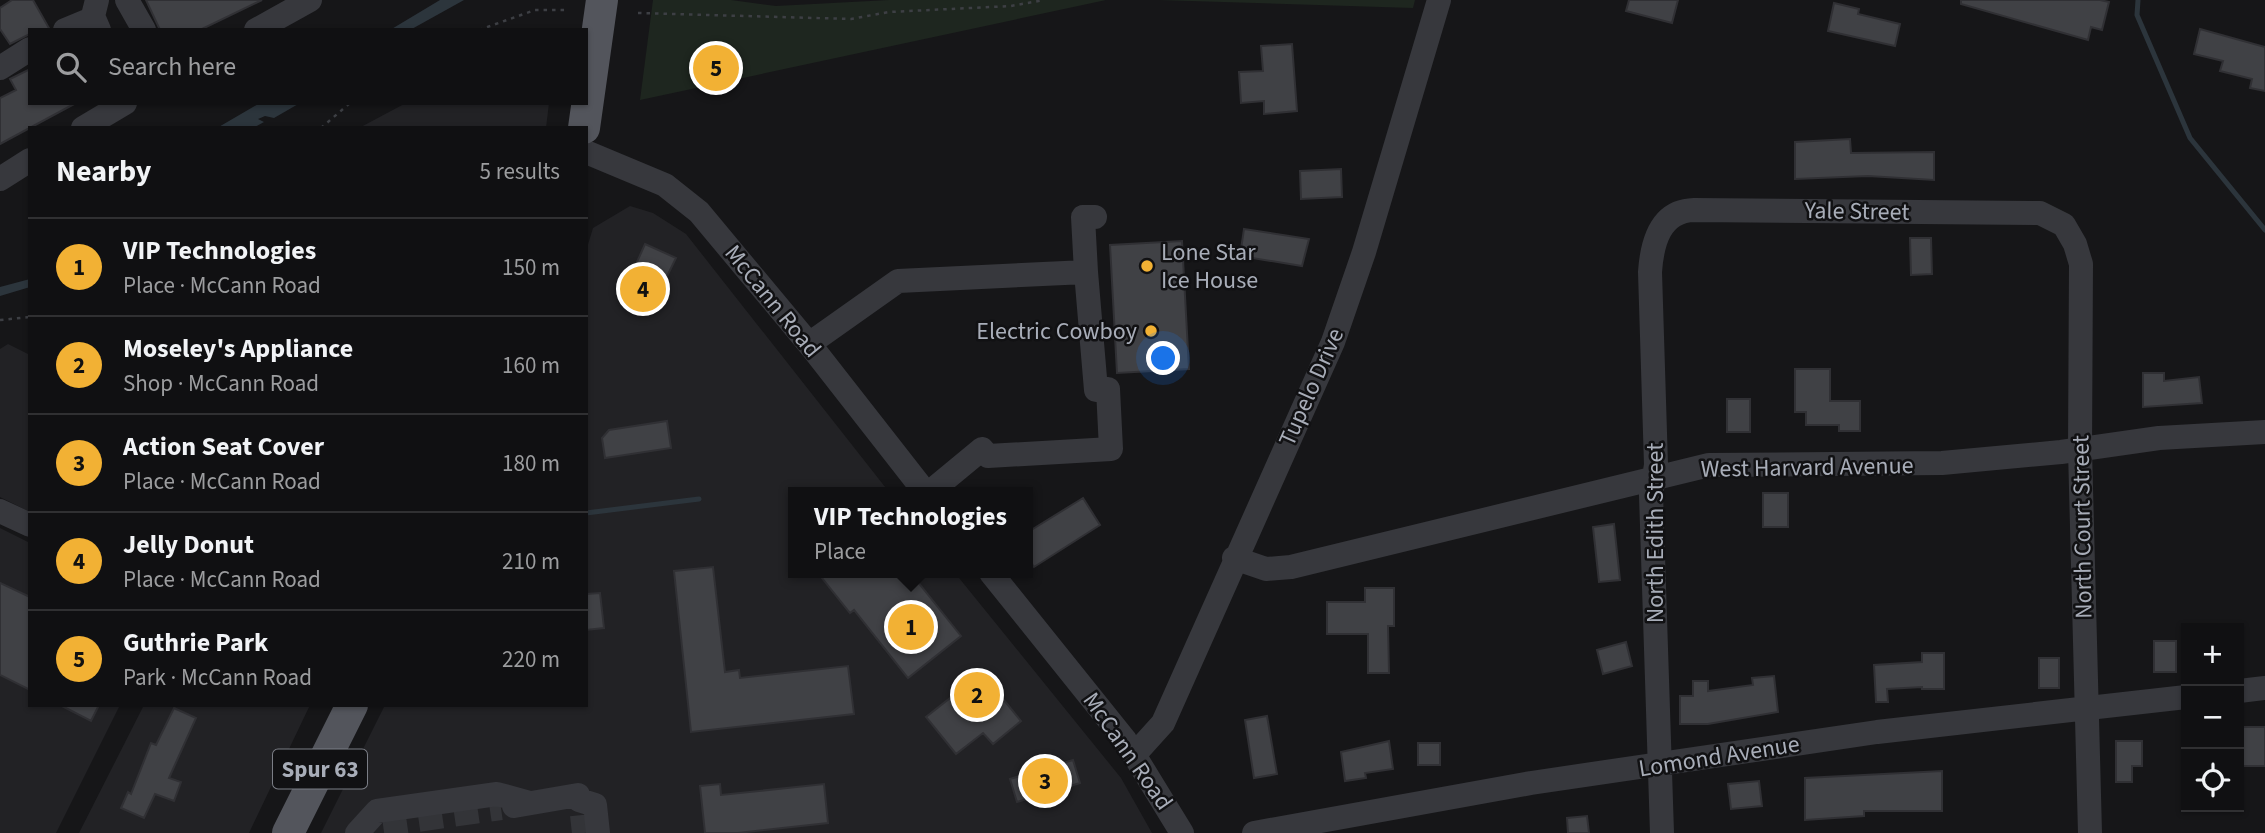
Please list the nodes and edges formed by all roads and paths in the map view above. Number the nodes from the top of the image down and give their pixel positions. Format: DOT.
graph roads {
  1 [pos="127,0"];
  2 [pos="310,0"];
  3 [pos="602,0"];
  4 [pos="1044,0"];
  5 [pos="1439,0"];
  6 [pos="567,9"];
  7 [pos="638,13"];
  8 [pos="97,16"];
  9 [pos="70,28"];
  10 [pos="143,28"];
  11 [pos="260,28"];
  12 [pos="485,28"];
  13 [pos="28,50"];
  14 [pos="0,68"];
  15 [pos="588,100"];
  16 [pos="122,105"];
  17 [pos="348,105"];
  18 [pos="587,105"];
  19 [pos="86,126"];
  20 [pos="323,126"];
  21 [pos="584,126"];
  22 [pos="588,153"];
  23 [pos="28,161"];
  24 [pos="0,179"];
  25 [pos="1095,217"];
  26 [pos="2064,225"];
  27 [pos="1658,235"];
  28 [pos="1086,272"];
  29 [pos="28,317"];
  30 [pos="0,320"];
  31 [pos="809,344"];
  32 [pos="2265,432"];
  33 [pos="2080,450"];
  34 [pos="1654,479"];
  35 [pos="924,487"];
  36 [pos="934,487"];
  37 [pos="0,510"];
  38 [pos="28,524"];
  39 [pos="1234,558"];
  40 [pos="995,578"];
  41 [pos="2265,688"];
  42 [pos="2244,690"];
  43 [pos="2181,698"];
  44 [pos="351,707"];
  45 [pos="2086,708"];
  46 [pos="1135,754"];
  47 [pos="1660,765"];
  48 [pos="530,803"];
  49 [pos="502,808"];
  50 [pos="582,816"];
  51 [pos="367,829"];
  52 [pos="288,833"];
  53 [pos="1182,833"];
  54 [pos="1254,833"];
  55 [pos="1662,833"];
  56 [pos="2090,833"];
  1 -- 10 [label="street"];
  2 -- 11 [label="street"];
  3 -- 15 [label="main road"];
  4 -- 7 [label="path"];
  5 -- 39 [label="street, Tupelo Drive"];
  6 -- 12 [label="path"];
  8 -- 9 [label="street"];
  13 -- 14 [label="street"];
  16 -- 19 [label="street"];
  17 -- 20 [label="path"];
  18 -- 21 [label="main road"];
  22 -- 31 [label="street, McCann Road"];
  23 -- 24 [label="street"];
  25 -- 28 [label="street"];
  26 -- 27 [label="street, Yale Street"];
  26 -- 33 [label="street, North Court Street"];
  27 -- 34 [label="street, North Edith Street"];
  28 -- 31 [label="street"];
  28 -- 36 [label="street"];
  29 -- 30 [label="path"];
  31 -- 35 [label="street, McCann Road"];
  32 -- 33 [label="street, West Harvard Avenue"];
  33 -- 34 [label="street, West Harvard Avenue"];
  33 -- 45 [label="street, North Court Street"];
  34 -- 39 [label="street, West Harvard Avenue"];
  34 -- 47 [label="street, North Edith Street"];
  37 -- 38 [label="street"];
  39 -- 46 [label="street, Tupelo Drive"];
  40 -- 46 [label="street, McCann Road"];
  41 -- 42 [label="street"];
  43 -- 45 [label="street, Lomond Avenue"];
  44 -- 52 [label="main road, Spur 63"];
  45 -- 47 [label="street, Lomond Avenue"];
  45 -- 56 [label="street, North Court Street"];
  46 -- 53 [label="street, McCann Road"];
  47 -- 54 [label="street, Lomond Avenue"];
  47 -- 55 [label="street, North Edith Street"];
  48 -- 49 [label="street"];
  48 -- 50 [label="street"];
  48 -- 51 [label="street"];
}
